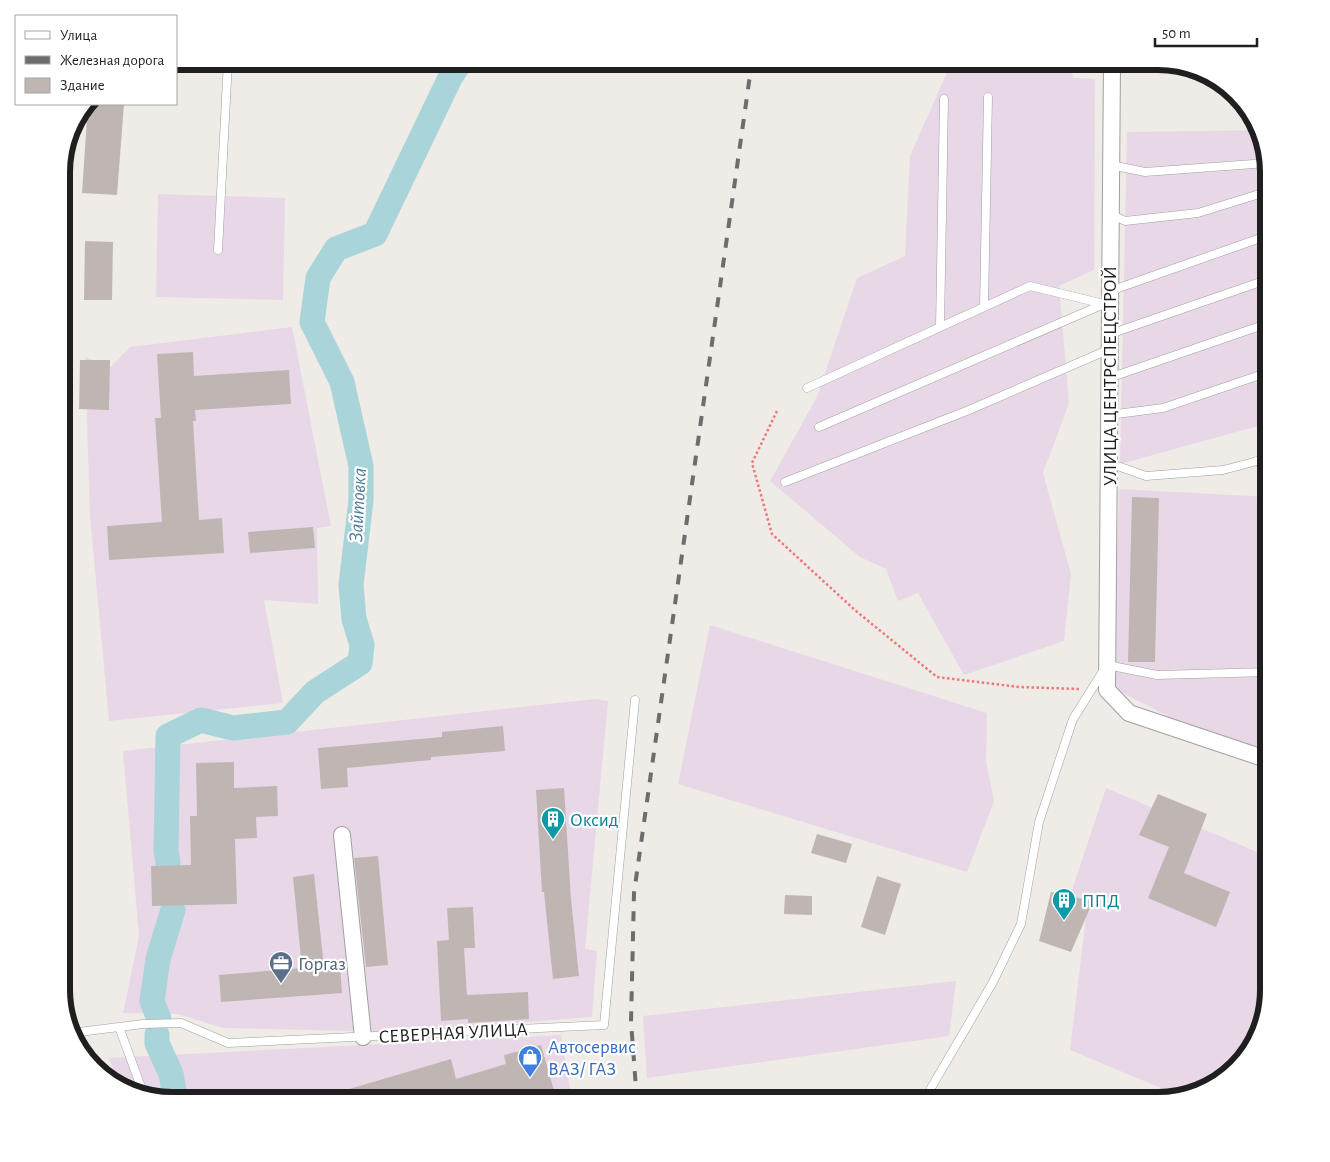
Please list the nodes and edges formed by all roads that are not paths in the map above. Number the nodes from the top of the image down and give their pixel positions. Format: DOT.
graph roads {
  1 [pos="228,70"];
  2 [pos="1112,70"];
  3 [pos="988,97"];
  4 [pos="944,99"];
  5 [pos="1260,164"];
  6 [pos="1111,165"];
  7 [pos="1260,194"];
  8 [pos="1111,213"];
  9 [pos="1260,239"];
  10 [pos="218,250"];
  11 [pos="1260,284"];
  12 [pos="1108,298"];
  13 [pos="984,307"];
  14 [pos="1260,326"];
  15 [pos="940,327"];
  16 [pos="1110,342"];
  17 [pos="1260,375"];
  18 [pos="1110,378"];
  19 [pos="807,388"];
  20 [pos="1109,415"];
  21 [pos="819,427"];
  22 [pos="1260,460"];
  23 [pos="1257,461"];
  24 [pos="1260,462"];
  25 [pos="1109,463"];
  26 [pos="785,482"];
  27 [pos="1107,664"];
  28 [pos="1260,672"];
  29 [pos="1099,690"];
  30 [pos="635,700"];
  31 [pos="1260,757"];
  32 [pos="342,835"];
  33 [pos="119,1027"];
  34 [pos="79,1032"];
  35 [pos="363,1037"];
  36 [pos="141,1088"];
  37 [pos="931,1092"];
  1 -- 10 [label="lane"];
  2 -- 6 [label="street, УЛИЦА ЦЕНТРСПЕЦСТРОЙ"];
  3 -- 13 [label="lane"];
  4 -- 15 [label="lane"];
  5 -- 6 [label="lane"];
  6 -- 8 [label="street, УЛИЦА ЦЕНТРСПЕЦСТРОЙ"];
  7 -- 8 [label="lane"];
  8 -- 12 [label="street, УЛИЦА ЦЕНТРСПЕЦСТРОЙ"];
  9 -- 12 [label="lane"];
  11 -- 16 [label="lane"];
  12 -- 13 [label="lane"];
  12 -- 16 [label="street, УЛИЦА ЦЕНТРСПЕЦСТРОЙ"];
  12 -- 21 [label="lane"];
  13 -- 15 [label="lane"];
  14 -- 18 [label="lane"];
  15 -- 19 [label="lane"];
  16 -- 18 [label="street, УЛИЦА ЦЕНТРСПЕЦСТРОЙ"];
  16 -- 26 [label="lane"];
  17 -- 20 [label="lane"];
  18 -- 20 [label="street, УЛИЦА ЦЕНТРСПЕЦСТРОЙ"];
  20 -- 25 [label="street, УЛИЦА ЦЕНТРСПЕЦСТРОЙ"];
  22 -- 23 [label="lane"];
  23 -- 24 [label="lane"];
  23 -- 25 [label="lane"];
  25 -- 27 [label="street, УЛИЦА ЦЕНТРСПЕЦСТРОЙ"];
  27 -- 28 [label="lane"];
  27 -- 29 [label="street, УЛИЦА ЦЕНТРСПЕЦСТРОЙ"];
  29 -- 31 [label="street"];
  29 -- 37 [label="lane"];
  30 -- 35 [label="lane, СЕВЕРНАЯ УЛИЦА"];
  32 -- 35 [label="street"];
  33 -- 34 [label="lane, СЕВЕРНАЯ УЛИЦА"];
  33 -- 35 [label="lane, СЕВЕРНАЯ УЛИЦА"];
  33 -- 36 [label="lane"];
}
